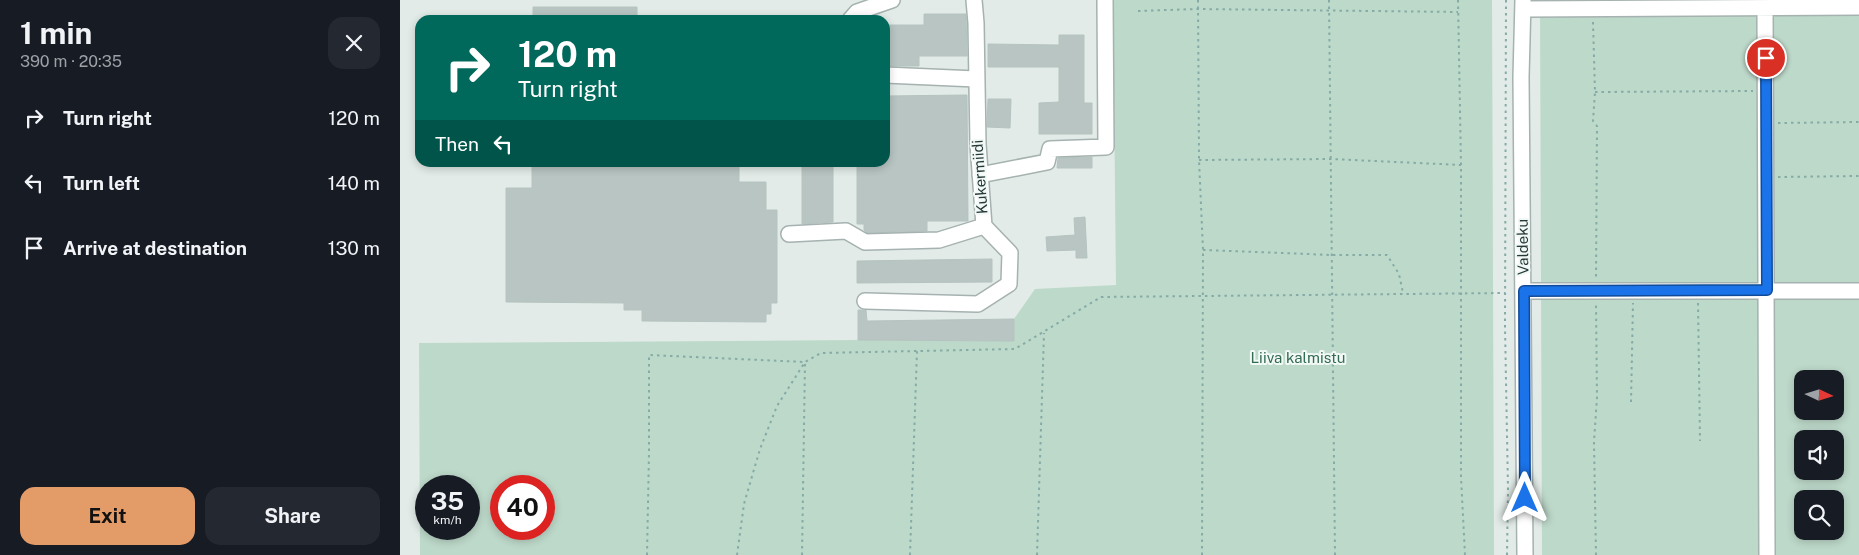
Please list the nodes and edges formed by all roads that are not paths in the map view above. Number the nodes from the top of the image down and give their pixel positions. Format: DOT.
graph roads {
  1 [pos="892,0"];
  2 [pos="974,0"];
  3 [pos="1105,0"];
  4 [pos="1523,4"];
  5 [pos="1859,7"];
  6 [pos="1766,8"];
  7 [pos="854,15"];
  8 [pos="890,76"];
  9 [pos="976,79"];
  10 [pos="980,175"];
  11 [pos="984,226"];
  12 [pos="789,234"];
  13 [pos="1767,290"];
  14 [pos="1524,291"];
  15 [pos="1859,291"];
  16 [pos="865,301"];
  17 [pos="1525,555"];
  18 [pos="1767,555"];
  1 -- 7 [label="street"];
  2 -- 9 [label="street, Kukermiidi"];
  3 -- 10 [label="street"];
  4 -- 6 [label="street"];
  4 -- 14 [label="street, Valdeku"];
  5 -- 6 [label="street"];
  6 -- 13 [label="street"];
  8 -- 9 [label="street"];
  9 -- 10 [label="street, Kukermiidi"];
  10 -- 11 [label="street, Kukermiidi"];
  11 -- 12 [label="street"];
  11 -- 16 [label="street, Kukermiidi"];
  13 -- 14 [label="street"];
  13 -- 15 [label="street"];
  13 -- 18 [label="street"];
  14 -- 17 [label="street, Valdeku"];
}
